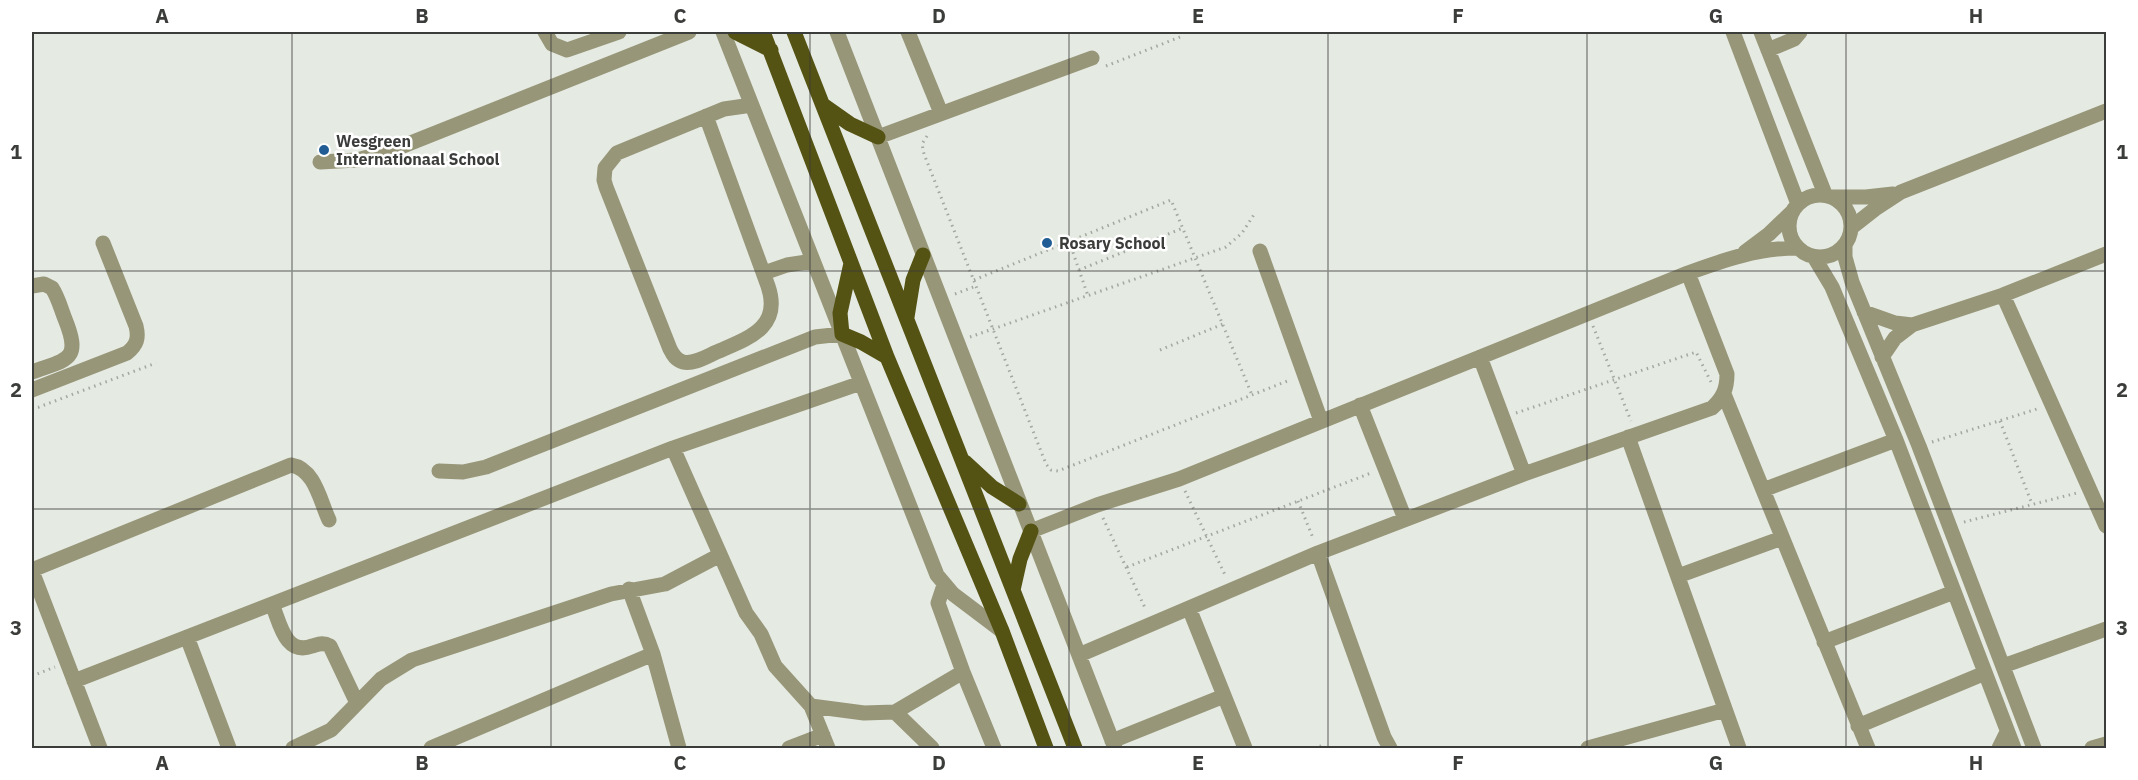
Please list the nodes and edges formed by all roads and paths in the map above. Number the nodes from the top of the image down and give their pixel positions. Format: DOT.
graph roads {
  1 [pos="545,32"];
  2 [pos="618,32"];
  3 [pos="689,32"];
  4 [pos="723,32"];
  5 [pos="735,32"];
  6 [pos="763,32"];
  7 [pos="794,32"];
  8 [pos="837,32"];
  9 [pos="908,32"];
  10 [pos="1733,32"];
  11 [pos="1761,32"];
  12 [pos="1800,32"];
  13 [pos="1180,37"];
  14 [pos="1768,50"];
  15 [pos="771,51"];
  16 [pos="1098,62"];
  17 [pos="752,105"];
  18 [pos="823,105"];
  19 [pos="2106,111"];
  20 [pos="941,113"];
  21 [pos="706,116"];
  22 [pos="933,132"];
  23 [pos="878,137"];
  24 [pos="320,162"];
  25 [pos="1899,193"];
  26 [pos="1829,196"];
  27 [pos="1795,208"];
  28 [pos="1255,213"];
  29 [pos="1852,227"];
  30 [pos="1183,228"];
  31 [pos="1069,241"];
  32 [pos="103,243"];
  33 [pos="1845,245"];
  34 [pos="1798,248"];
  35 [pos="1260,251"];
  36 [pos="1743,254"];
  37 [pos="2106,254"];
  38 [pos="923,255"];
  39 [pos="1814,257"];
  40 [pos="1196,258"];
  41 [pos="851,260"];
  42 [pos="813,261"];
  43 [pos="1079,270"];
  44 [pos="764,273"];
  45 [pos="1688,273"];
  46 [pos="973,280"];
  47 [pos="32,286"];
  48 [pos="976,286"];
  49 [pos="2003,295"];
  50 [pos="1089,297"];
  51 [pos="940,299"];
  52 [pos="1864,312"];
  53 [pos="1588,314"];
  54 [pos="907,320"];
  55 [pos="1223,324"];
  56 [pos="1912,325"];
  57 [pos="993,329"];
  58 [pos="842,334"];
  59 [pos="957,342"];
  60 [pos="1160,350"];
  61 [pos="886,357"];
  62 [pos="1480,357"];
  63 [pos="1882,357"];
  64 [pos="156,363"];
  65 [pos="32,372"];
  66 [pos="1304,374"];
  67 [pos="1614,380"];
  68 [pos="861,383"];
  69 [pos="32,390"];
  70 [pos="1252,395"];
  71 [pos="1722,397"];
  72 [pos="2052,404"];
  73 [pos="1360,405"];
  74 [pos="32,408"];
  75 [pos="1503,418"];
  76 [pos="1321,421"];
  77 [pos="2000,421"];
  78 [pos="1632,435"];
  79 [pos="1896,440"];
  80 [pos="1918,447"];
  81 [pos="673,448"];
  82 [pos="960,458"];
  83 [pos="1384,468"];
  84 [pos="439,471"];
  85 [pos="1524,474"];
  86 [pos="1179,479"];
  87 [pos="1763,490"];
  88 [pos="2091,490"];
  89 [pos="1298,501"];
  90 [pos="1019,504"];
  91 [pos="2032,504"];
  92 [pos="1097,505"];
  93 [pos="1405,519"];
  94 [pos="329,520"];
  95 [pos="2106,526"];
  96 [pos="1948,527"];
  97 [pos="1031,531"];
  98 [pos="1206,536"];
  99 [pos="1782,538"];
  100 [pos="1318,553"];
  101 [pos="720,555"];
  102 [pos="1126,567"];
  103 [pos="32,571"];
  104 [pos="1678,576"];
  105 [pos="944,585"];
  106 [pos="629,589"];
  107 [pos="1232,589"];
  108 [pos="1013,590"];
  109 [pos="1954,592"];
  110 [pos="272,604"];
  111 [pos="1189,608"];
  112 [pos="1152,623"];
  113 [pos="2106,628"];
  114 [pos="1002,631"];
  115 [pos="187,637"];
  116 [pos="1824,642"];
  117 [pos="653,654"];
  118 [pos="1078,655"];
  119 [pos="66,662"];
  120 [pos="2003,666"];
  121 [pos="963,672"];
  122 [pos="1985,673"];
  123 [pos="32,676"];
  124 [pos="74,681"];
  125 [pos="1224,696"];
  126 [pos="357,703"];
  127 [pos="811,706"];
  128 [pos="1725,710"];
  129 [pos="895,712"];
  130 [pos="1858,726"];
  131 [pos="2007,732"];
  132 [pos="825,742"];
  133 [pos="2106,744"];
  134 [pos="1114,745"];
  135 [pos="1324,745"];
  136 [pos="100,748"];
  137 [pos="229,748"];
  138 [pos="293,748"];
  139 [pos="430,748"];
  140 [pos="679,748"];
  141 [pos="789,748"];
  142 [pos="932,748"];
  143 [pos="994,748"];
  144 [pos="1046,748"];
  145 [pos="1075,748"];
  146 [pos="1245,748"];
  147 [pos="1314,748"];
  148 [pos="1390,748"];
  149 [pos="1588,748"];
  150 [pos="1739,748"];
  151 [pos="1868,748"];
  152 [pos="1999,748"];
  153 [pos="2014,748"];
  154 [pos="2034,748"];
  155 [pos="2092,748"];
  1 -- 2 [label="street"];
  3 -- 24 [label="street"];
  4 -- 17 [label="street"];
  5 -- 15 [label="main road"];
  6 -- 15 [label="main road"];
  7 -- 18 [label="main road"];
  8 -- 23 [label="street"];
  9 -- 20 [label="street"];
  10 -- 27 [label="street"];
  11 -- 14 [label="street"];
  12 -- 14 [label="street"];
  13 -- 16 [label="path"];
  14 -- 26 [label="street"];
  15 -- 41 [label="main road"];
  16 -- 20 [label="street"];
  17 -- 21 [label="street"];
  17 -- 42 [label="street"];
  18 -- 23 [label="main road"];
  18 -- 54 [label="main road"];
  19 -- 25 [label="street"];
  20 -- 23 [label="street"];
  21 -- 44 [label="street"];
  21 -- 44 [label="street"];
  22 -- 46 [label="path"];
  23 -- 38 [label="street"];
  25 -- 26 [label="street"];
  25 -- 29 [label="street"];
  26 -- 27 [label="street"];
  26 -- 29 [label="street"];
  27 -- 34 [label="street"];
  27 -- 36 [label="street"];
  28 -- 40 [label="path"];
  29 -- 33 [label="street"];
  30 -- 31 [label="path"];
  30 -- 40 [label="path"];
  30 -- 43 [label="path"];
  31 -- 43 [label="path"];
  31 -- 46 [label="path"];
  32 -- 69 [label="street"];
  33 -- 39 [label="street"];
  33 -- 52 [label="street"];
  34 -- 36 [label="street"];
  34 -- 39 [label="street"];
  35 -- 66 [label="street"];
  36 -- 45 [label="street"];
  37 -- 49 [label="street"];
  38 -- 51 [label="street"];
  38 -- 54 [label="main road"];
  39 -- 79 [label="street"];
  40 -- 50 [label="path"];
  40 -- 55 [label="path"];
  41 -- 58 [label="main road"];
  41 -- 61 [label="main road"];
  42 -- 44 [label="street"];
  42 -- 58 [label="street"];
  43 -- 50 [label="path"];
  45 -- 53 [label="street"];
  45 -- 71 [label="street"];
  46 -- 48 [label="path"];
  47 -- 65 [label="street"];
  48 -- 51 [label="path"];
  48 -- 57 [label="path"];
  49 -- 56 [label="street"];
  49 -- 72 [label="street"];
  50 -- 57 [label="path"];
  51 -- 59 [label="street"];
  52 -- 56 [label="street"];
  52 -- 63 [label="street"];
  53 -- 62 [label="street"];
  53 -- 67 [label="path"];
  54 -- 82 [label="main road"];
  55 -- 60 [label="path"];
  55 -- 70 [label="path"];
  56 -- 63 [label="street"];
  57 -- 59 [label="path"];
  57 -- 70 [label="path"];
  58 -- 61 [label="main road"];
  58 -- 68 [label="street"];
  58 -- 84 [label="street"];
  59 -- 90 [label="street"];
  61 -- 114 [label="main road"];
  62 -- 73 [label="street"];
  62 -- 75 [label="street"];
  63 -- 80 [label="street"];
  64 -- 74 [label="path"];
  66 -- 70 [label="path"];
  66 -- 76 [label="street"];
  67 -- 71 [label="path"];
  67 -- 75 [label="path"];
  67 -- 78 [label="path"];
  68 -- 81 [label="street"];
  68 -- 105 [label="street"];
  71 -- 78 [label="street"];
  71 -- 87 [label="street"];
  72 -- 77 [label="path"];
  72 -- 88 [label="street"];
  73 -- 76 [label="street"];
  73 -- 83 [label="street"];
  75 -- 85 [label="street"];
  76 -- 86 [label="street"];
  77 -- 80 [label="path"];
  77 -- 91 [label="path"];
  78 -- 85 [label="street"];
  78 -- 104 [label="street"];
  79 -- 87 [label="street"];
  79 -- 109 [label="street"];
  80 -- 96 [label="street"];
  81 -- 101 [label="street"];
  81 -- 110 [label="street"];
  82 -- 90 [label="main road"];
  82 -- 108 [label="main road"];
  83 -- 89 [label="path"];
  83 -- 93 [label="street"];
  85 -- 93 [label="street"];
  86 -- 92 [label="street"];
  86 -- 98 [label="path"];
  87 -- 99 [label="street"];
  88 -- 91 [label="path"];
  88 -- 95 [label="street"];
  89 -- 98 [label="path"];
  89 -- 100 [label="path"];
  90 -- 97 [label="street"];
  91 -- 96 [label="path"];
  92 -- 97 [label="street"];
  92 -- 102 [label="path"];
  93 -- 100 [label="street"];
  94 -- 103 [label="street"];
  96 -- 120 [label="street"];
  97 -- 108 [label="main road"];
  97 -- 118 [label="street"];
  98 -- 102 [label="path"];
  98 -- 107 [label="path"];
  99 -- 104 [label="street"];
  99 -- 116 [label="street"];
  100 -- 107 [label="street"];
  100 -- 148 [label="street"];
  101 -- 106 [label="street"];
  101 -- 127 [label="street"];
  102 -- 112 [label="path"];
  103 -- 119 [label="street"];
  104 -- 128 [label="street"];
  105 -- 114 [label="street"];
  105 -- 121 [label="street"];
  106 -- 117 [label="street"];
  106 -- 126 [label="street"];
  107 -- 111 [label="street"];
  108 -- 145 [label="main road"];
  109 -- 116 [label="street"];
  109 -- 122 [label="street"];
  110 -- 115 [label="street"];
  110 -- 126 [label="street"];
  111 -- 112 [label="street"];
  111 -- 125 [label="street"];
  112 -- 118 [label="street"];
  113 -- 120 [label="street"];
  114 -- 144 [label="main road"];
  115 -- 124 [label="street"];
  115 -- 137 [label="street"];
  116 -- 130 [label="street"];
  117 -- 139 [label="street"];
  117 -- 140 [label="street"];
  118 -- 134 [label="street"];
  119 -- 123 [label="path"];
  119 -- 124 [label="street"];
  120 -- 154 [label="street"];
  121 -- 129 [label="street"];
  121 -- 143 [label="street"];
  122 -- 130 [label="street"];
  122 -- 131 [label="street"];
  124 -- 136 [label="street"];
  125 -- 134 [label="street"];
  125 -- 146 [label="street"];
  126 -- 138 [label="street"];
  127 -- 129 [label="street"];
  127 -- 132 [label="street"];
  128 -- 149 [label="street"];
  128 -- 150 [label="street"];
  129 -- 142 [label="street"];
  130 -- 151 [label="street"];
  131 -- 152 [label="street"];
  131 -- 153 [label="street"];
  132 -- 141 [label="street"];
  133 -- 155 [label="street"];
  135 -- 147 [label="path"];
}
